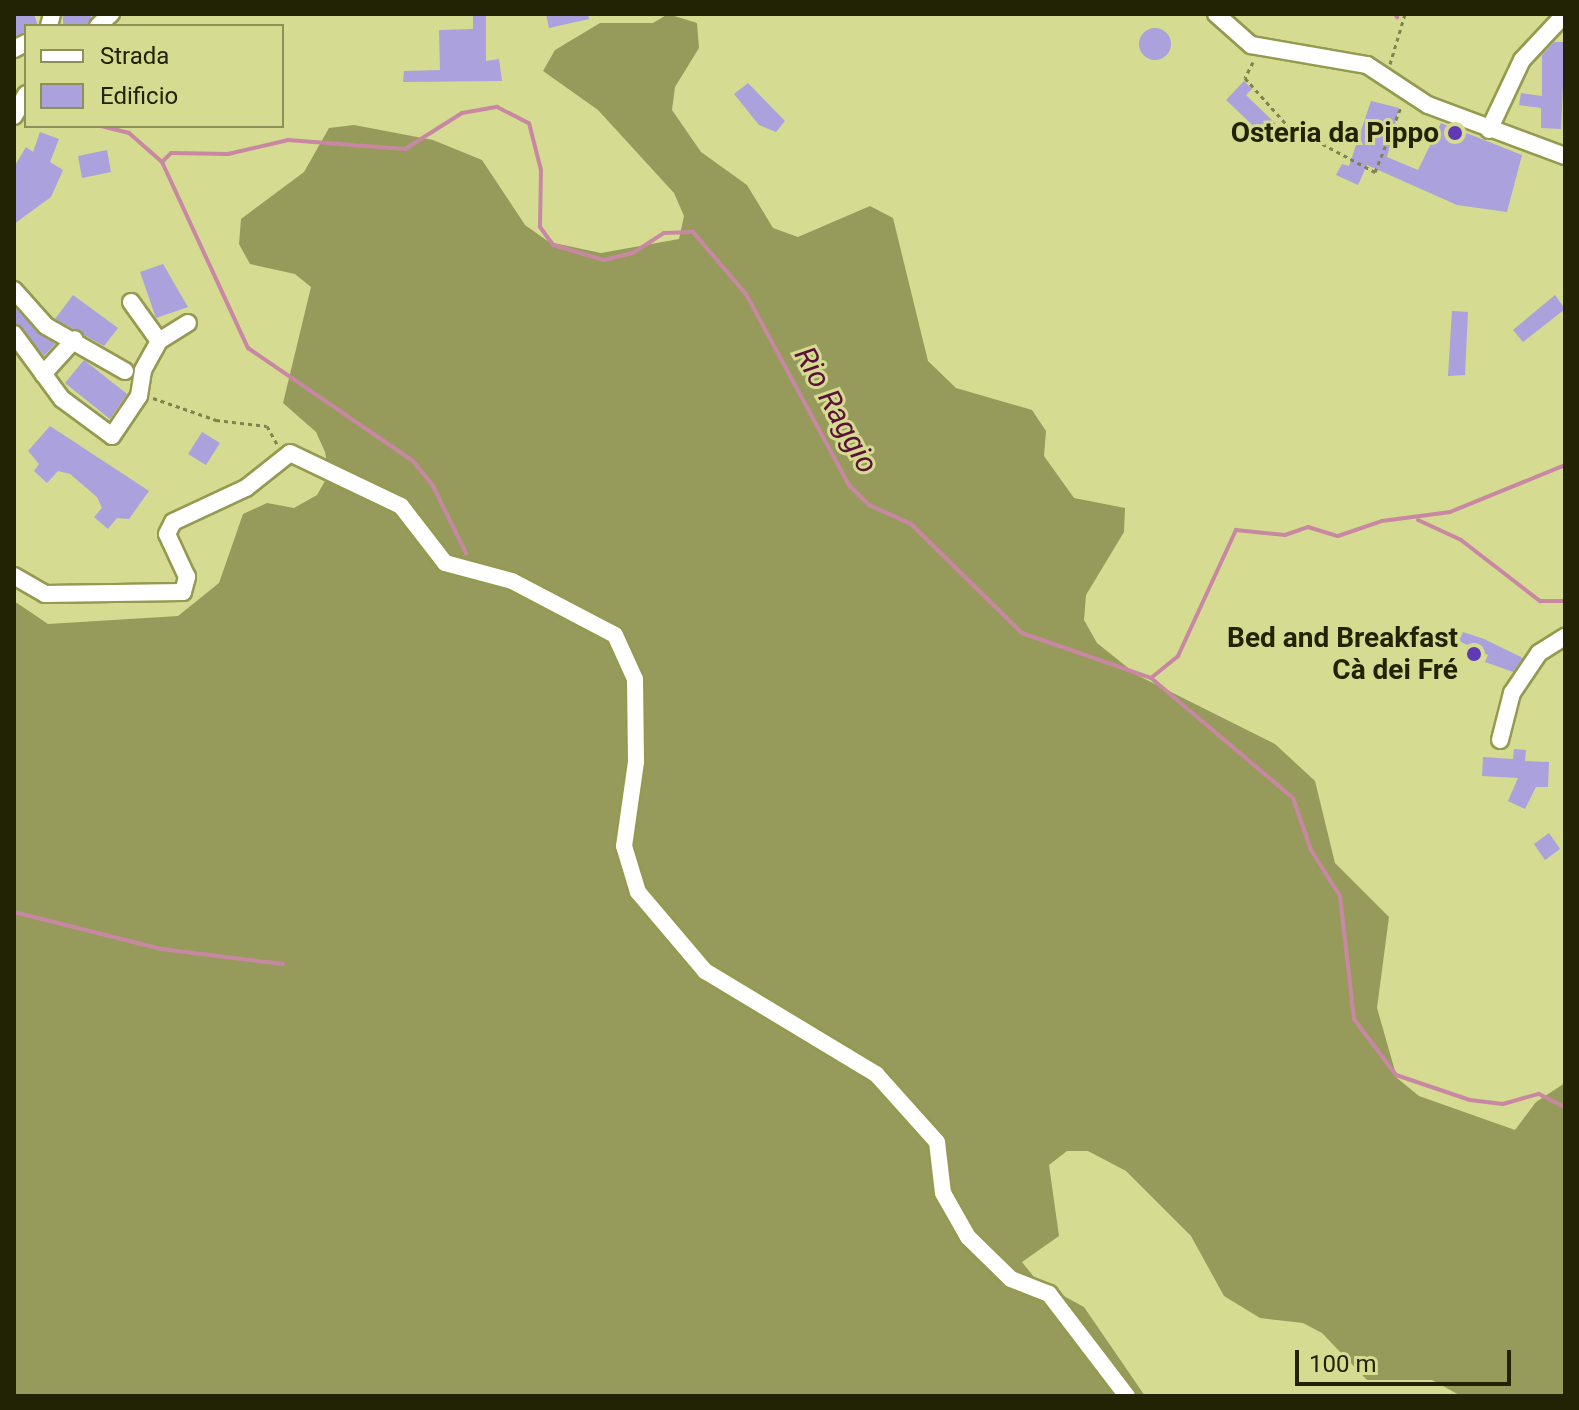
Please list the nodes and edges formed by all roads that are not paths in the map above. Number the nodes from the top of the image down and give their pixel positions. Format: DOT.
graph roads {
  1 [pos="1216,14"];
  2 [pos="1565,14"];
  3 [pos="1489,130"];
  4 [pos="1565,156"];
  5 [pos="14,290"];
  6 [pos="131,302"];
  7 [pos="188,323"];
  8 [pos="14,334"];
  9 [pos="75,339"];
  10 [pos="159,341"];
  11 [pos="125,371"];
  12 [pos="43,374"];
  13 [pos="14,576"];
  14 [pos="1565,637"];
  15 [pos="1500,740"];
  16 [pos="1127,1396"];
  1 -- 3 [label="street"];
  2 -- 3 [label="street"];
  3 -- 4 [label="street"];
  5 -- 9 [label="street"];
  6 -- 10 [label="street"];
  7 -- 10 [label="street"];
  8 -- 12 [label="street"];
  9 -- 11 [label="street"];
  9 -- 12 [label="street"];
  10 -- 12 [label="street"];
  13 -- 16 [label="street"];
  14 -- 15 [label="street"];
}
